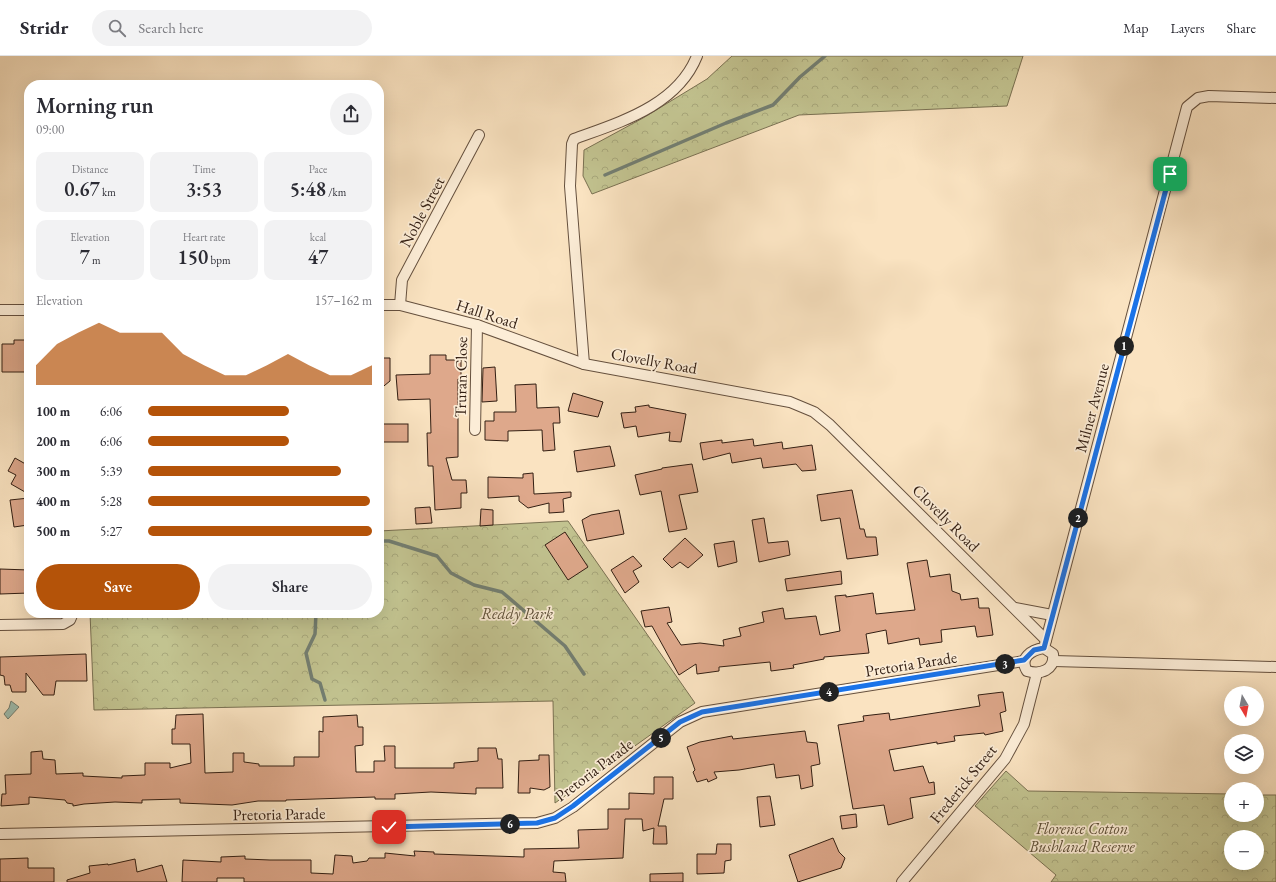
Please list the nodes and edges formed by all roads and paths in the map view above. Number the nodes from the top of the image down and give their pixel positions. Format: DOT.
graph roads {
  1 [pos="697,56"];
  2 [pos="1276,98"];
  3 [pos="479,135"];
  4 [pos="384,305"];
  5 [pos="400,305"];
  6 [pos="0,310"];
  7 [pos="24,310"];
  8 [pos="477,325"];
  9 [pos="584,364"];
  10 [pos="475,430"];
  11 [pos="1015,608"];
  12 [pos="1052,615"];
  13 [pos="71,618"];
  14 [pos="0,625"];
  15 [pos="1045,644"];
  16 [pos="1024,660"];
  17 [pos="1054,662"];
  18 [pos="1276,667"];
  19 [pos="1037,673"];
  20 [pos="0,834"];
  21 [pos="902,882"];
  1 -- 9 [label="street"];
  2 -- 12 [label="street, Milner Avenue"];
  3 -- 5 [label="street, Noble Street"];
  4 -- 5 [label="street, Hall Road"];
  5 -- 8 [label="street, Hall Road"];
  6 -- 7 [label="street"];
  8 -- 9 [label="street, Hall Road"];
  8 -- 10 [label="street, Truran Close"];
  9 -- 11 [label="street, Clovelly Road"];
  11 -- 12 [label="street"];
  11 -- 15 [label="street, Clovelly Road"];
  12 -- 15 [label="street, Milner Avenue"];
  13 -- 14 [label="street"];
  15 -- 16 [label="street"];
  15 -- 17 [label="street"];
  16 -- 19 [label="street"];
  16 -- 20 [label="street, Pretoria Parade"];
  17 -- 18 [label="street"];
  17 -- 19 [label="street"];
  19 -- 21 [label="street, Frederick Street"];
}
